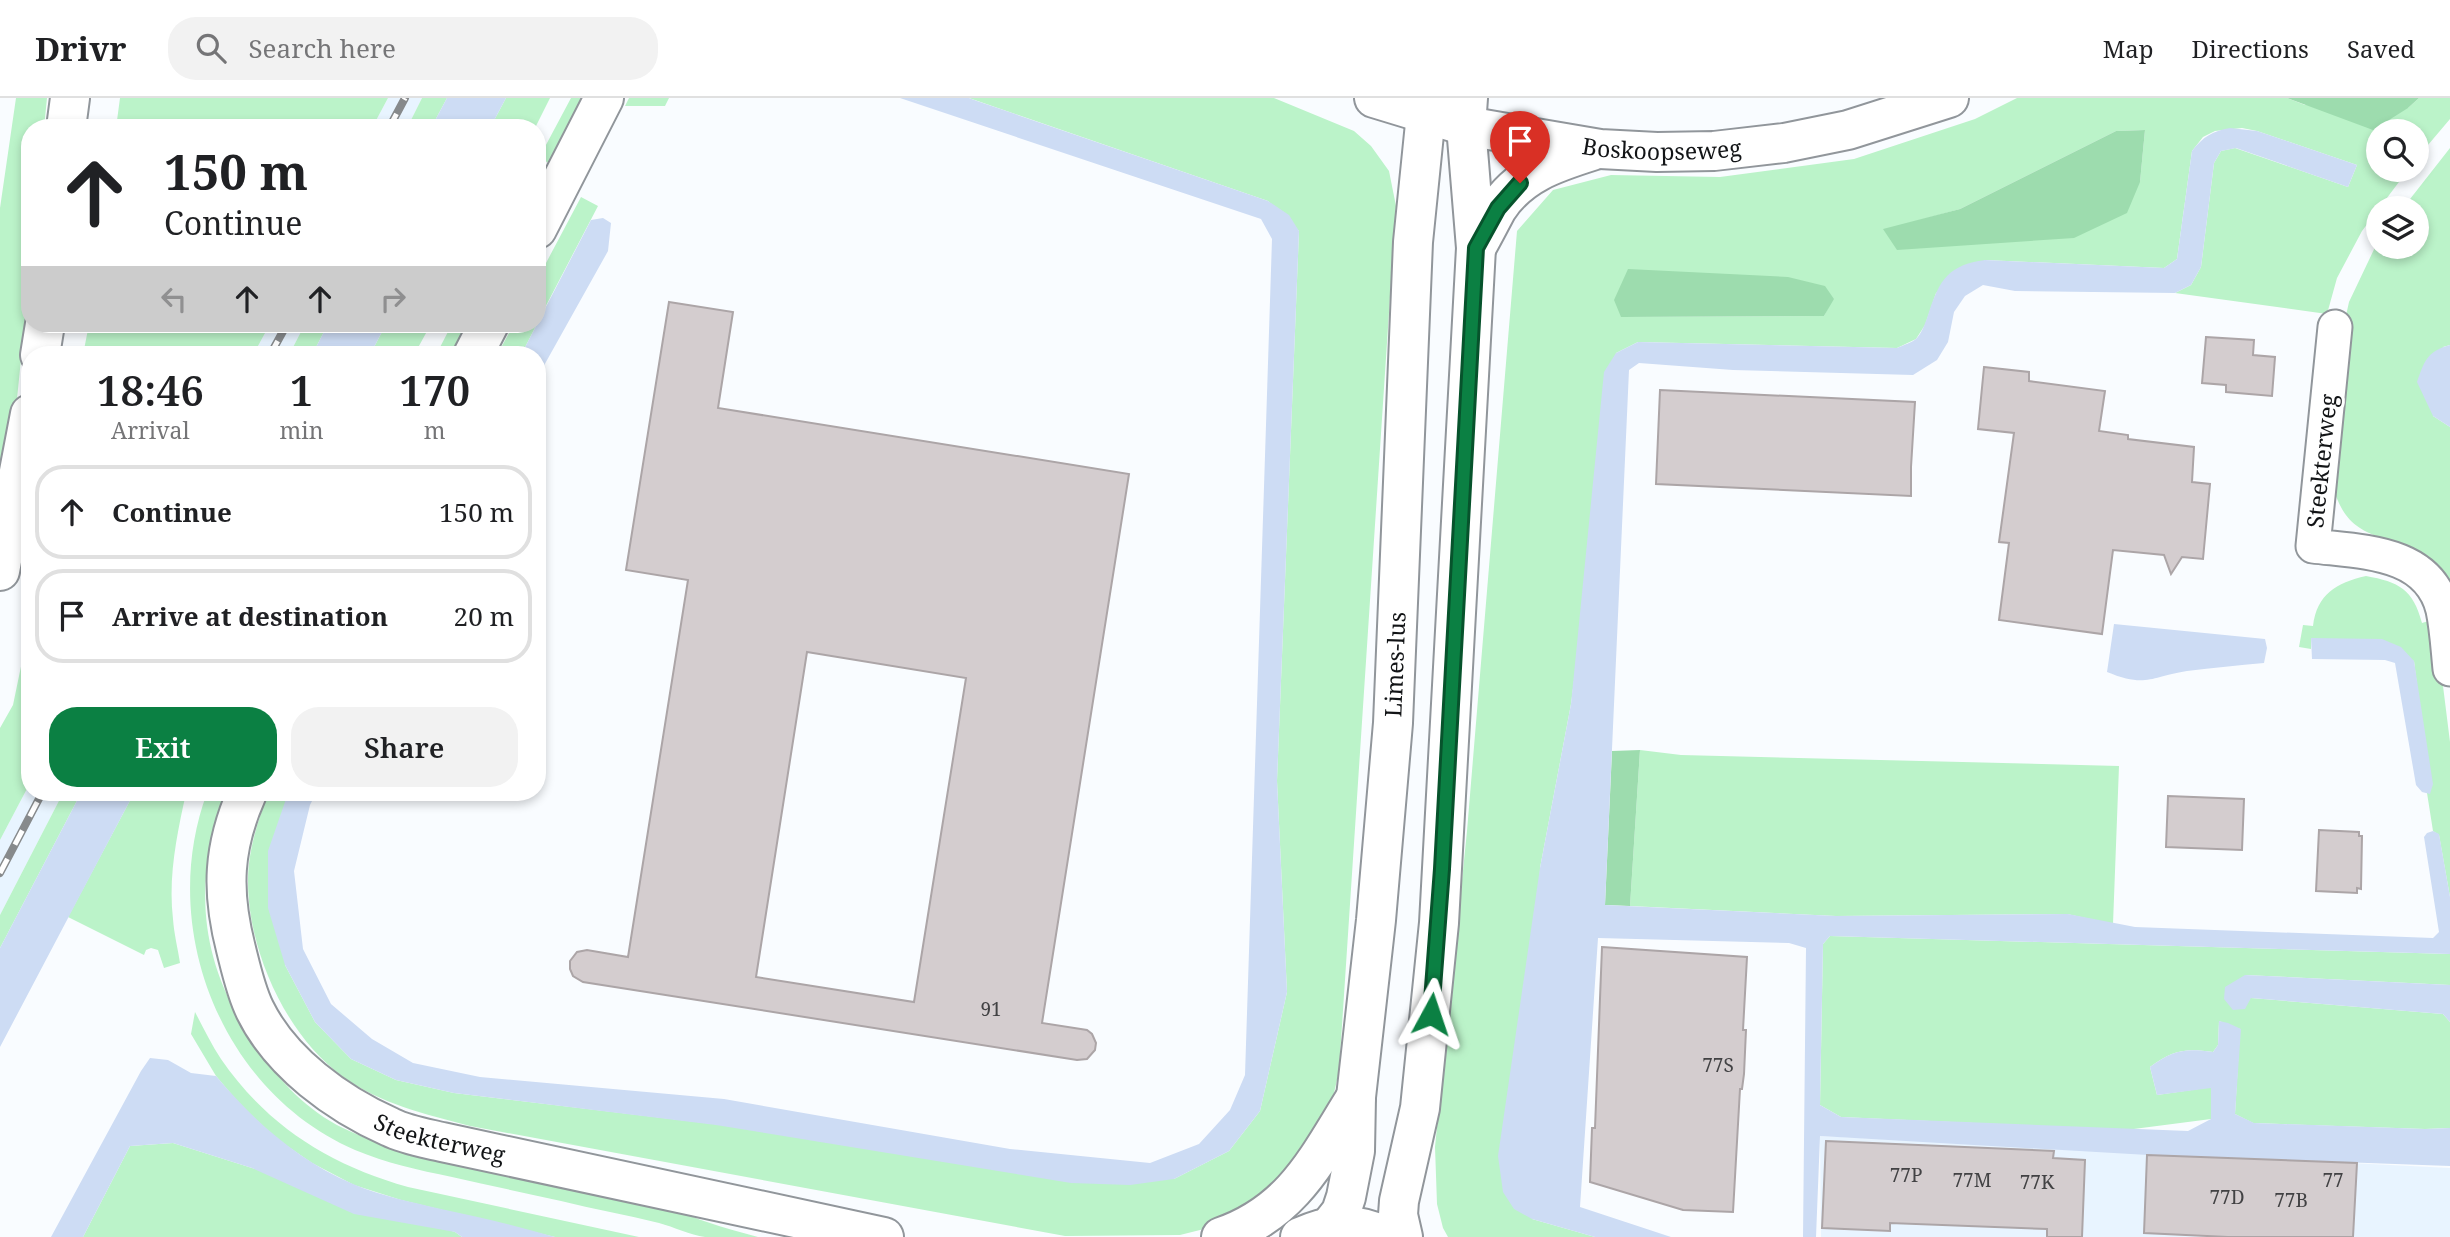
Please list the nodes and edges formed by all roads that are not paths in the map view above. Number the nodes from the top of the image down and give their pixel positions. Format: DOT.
graph roads {
  1 [pos="70,98"];
  2 [pos="604,98"];
  3 [pos="1374,98"];
  4 [pos="1949,98"];
  5 [pos="1430,106"];
  6 [pos="1467,112"];
  7 [pos="67,119"];
  8 [pos="1600,149"];
  9 [pos="546,211"];
  10 [pos="1476,248"];
  11 [pos="2335,327"];
  12 [pos="21,461"];
  13 [pos="0,571"];
  14 [pos="2450,669"];
  15 [pos="243,801"];
  16 [pos="1356,1097"];
  17 [pos="1420,1108"];
  18 [pos="1315,1232"];
  19 [pos="884,1237"];
  20 [pos="1221,1237"];
  21 [pos="1387,1237"];
  22 [pos="1403,1237"];
  23 [pos="1428,1237"];
  1 -- 7 [label="main road"];
  2 -- 9 [label="main road"];
  3 -- 5 [label="main road, Boskoopseweg"];
  4 -- 8 [label="main road, Boskoopseweg"];
  5 -- 6 [label="main road, Boskoopseweg"];
  5 -- 16 [label="main road, Limes-lus"];
  6 -- 8 [label="main road, Boskoopseweg"];
  6 -- 10 [label="main road"];
  8 -- 10 [label="main road"];
  10 -- 17 [label="main road"];
  11 -- 14 [label="street, Steekterweg"];
  12 -- 13 [label="main road"];
  15 -- 19 [label="main road, Steekterweg"];
  16 -- 18 [label="main road, Limes-lus"];
  16 -- 20 [label="main road"];
  17 -- 22 [label="main road"];
  17 -- 23 [label="main road"];
  18 -- 21 [label="main road"];
}
